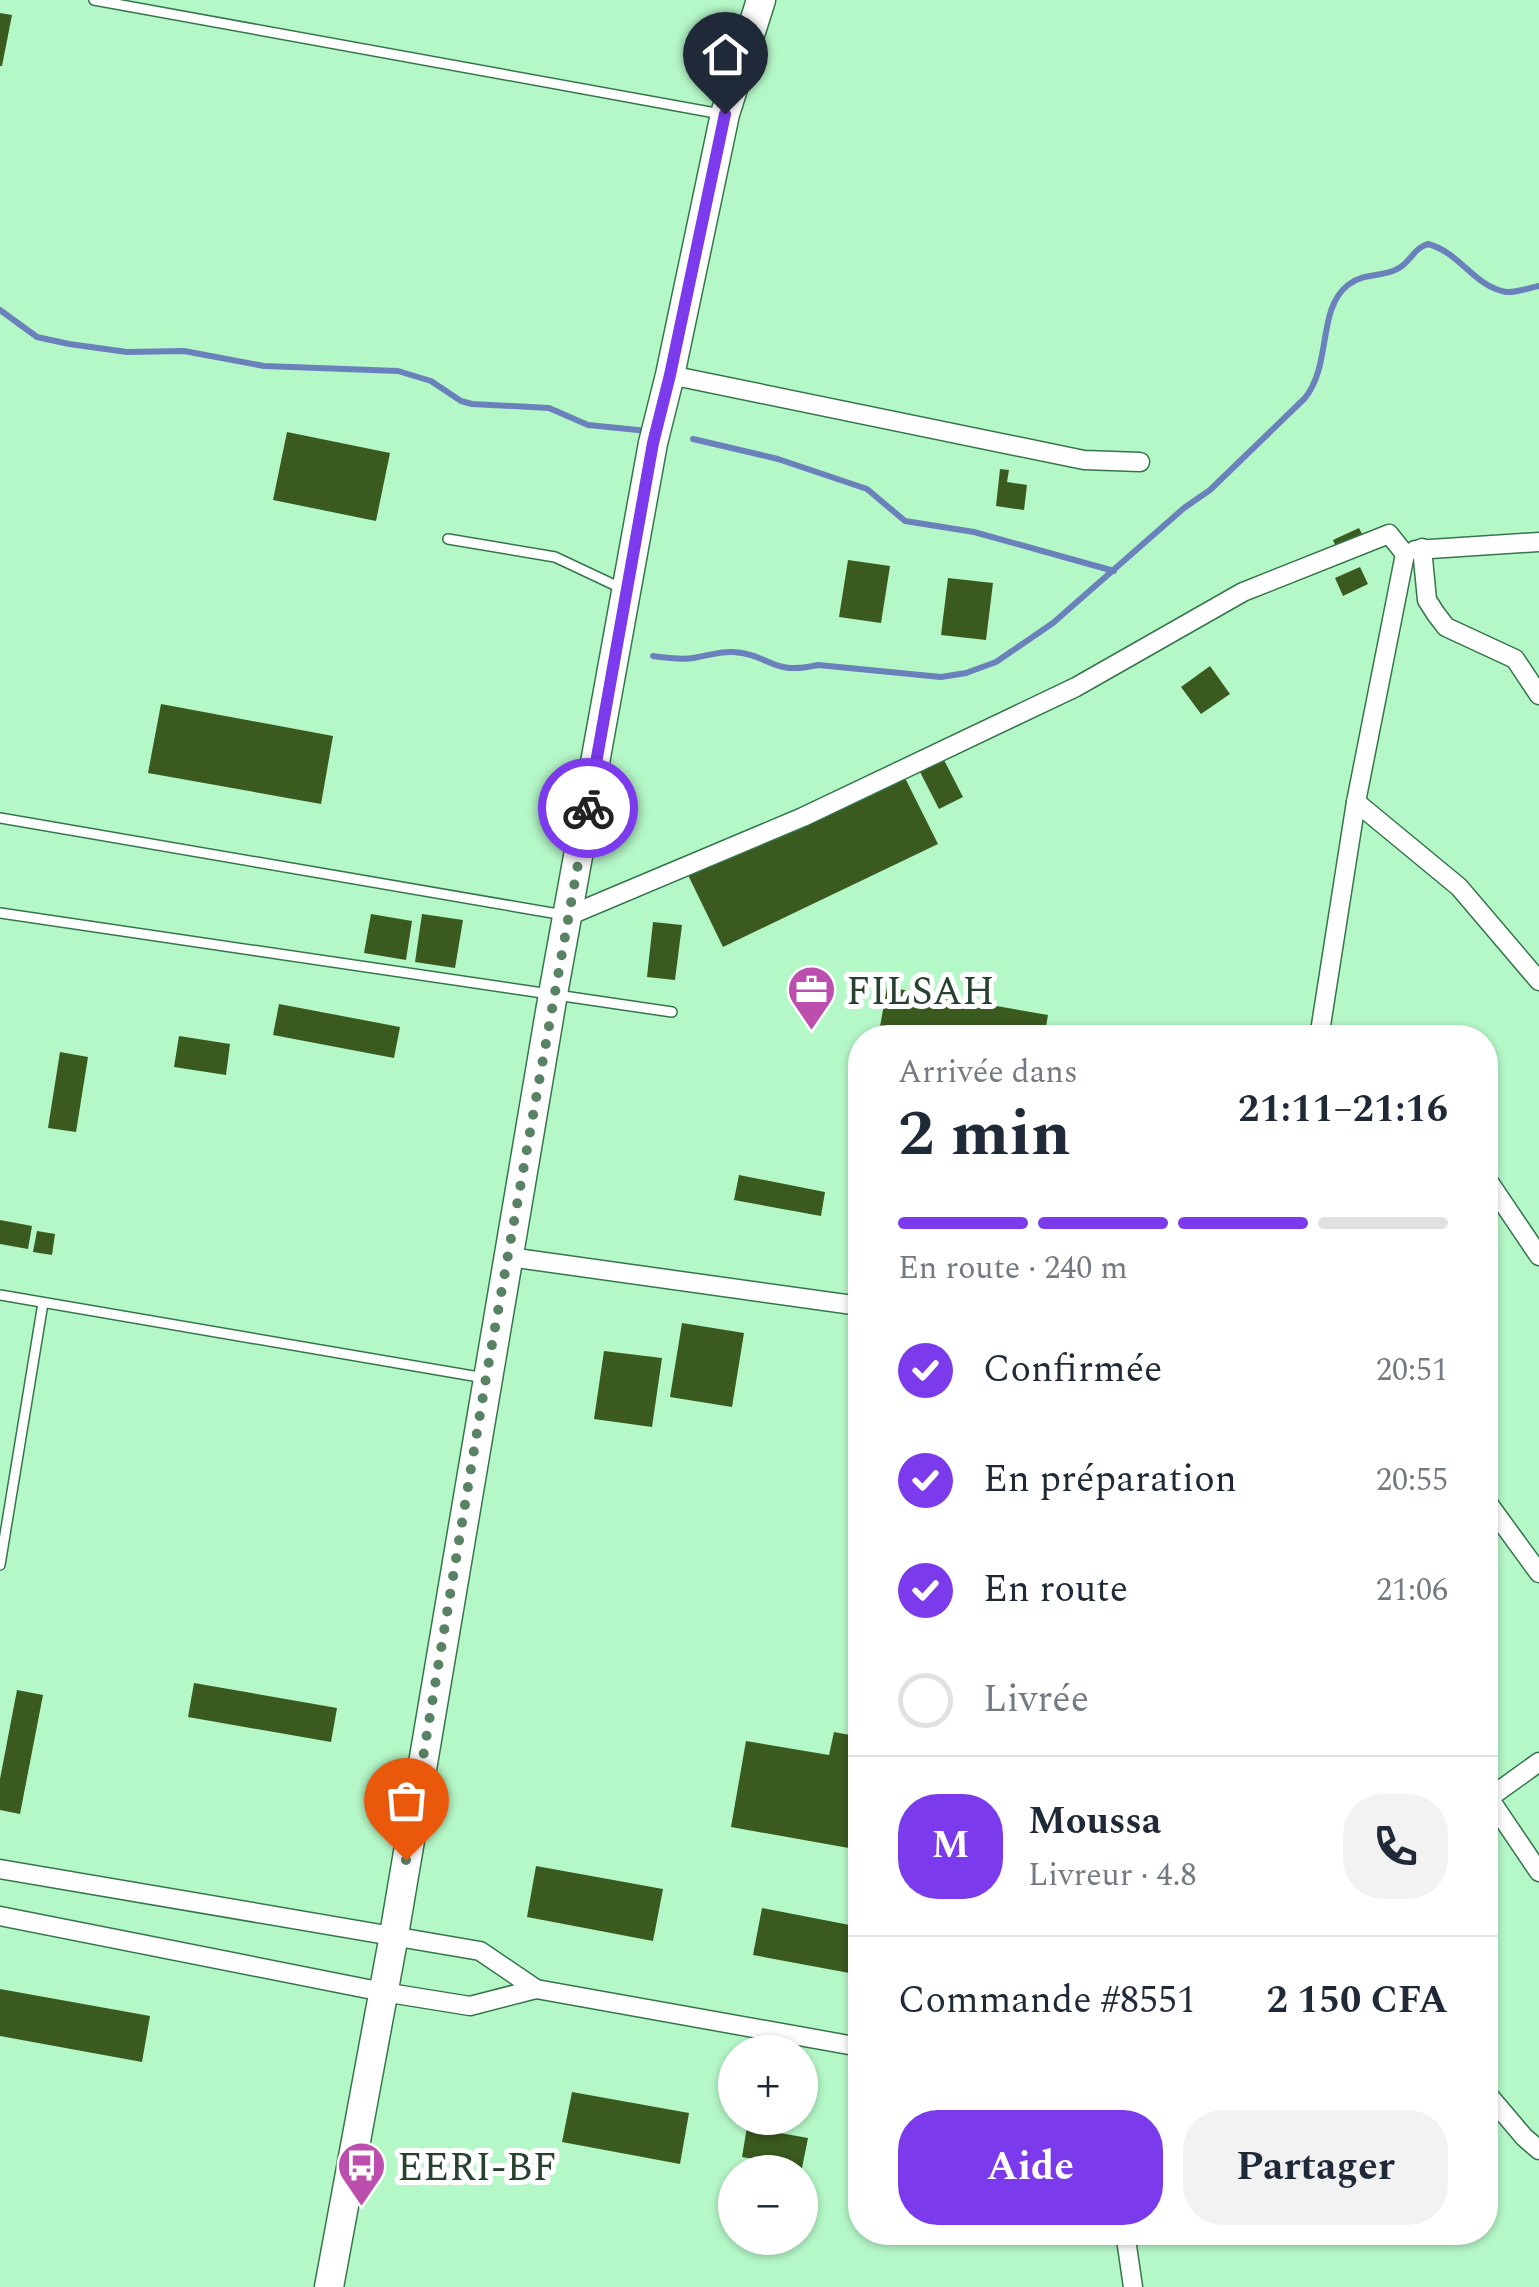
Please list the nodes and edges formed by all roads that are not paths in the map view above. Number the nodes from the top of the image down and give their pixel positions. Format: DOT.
graph roads {
  1 [pos="94,0"];
  2 [pos="761,0"];
  3 [pos="725,114"];
  4 [pos="670,375"];
  5 [pos="1140,462"];
  6 [pos="448,539"];
  7 [pos="1539,542"];
  8 [pos="1414,551"];
  9 [pos="626,590"];
  10 [pos="1539,696"];
  11 [pos="1356,802"];
  12 [pos="0,818"];
  13 [pos="0,913"];
  14 [pos="568,916"];
  15 [pos="1539,980"];
  16 [pos="553,994"];
  17 [pos="672,1012"];
  18 [pos="1321,1025"];
  19 [pos="1498,1195"];
  20 [pos="509,1256"];
  21 [pos="1539,1256"];
  22 [pos="0,1296"];
  23 [pos="43,1302"];
  24 [pos="848,1304"];
  25 [pos="486,1378"];
  26 [pos="1498,1517"];
  27 [pos="0,1565"];
  28 [pos="1539,1573"];
  29 [pos="1539,1762"];
  30 [pos="1498,1788"];
  31 [pos="1498,1811"];
  32 [pos="0,1869"];
  33 [pos="1539,1872"];
  34 [pos="0,1916"];
  35 [pos="394,1935"];
  36 [pos="536,1989"];
  37 [pos="383,1992"];
  38 [pos="848,2045"];
  39 [pos="1498,2105"];
  40 [pos="1539,2150"];
  41 [pos="1127,2245"];
  42 [pos="329,2287"];
  43 [pos="1133,2287"];
  1 -- 3 [label="lane"];
  2 -- 3 [label="highway"];
  3 -- 4 [label="highway"];
  4 -- 5 [label="street"];
  4 -- 9 [label="highway"];
  6 -- 9 [label="lane"];
  7 -- 8 [label="street"];
  8 -- 10 [label="street"];
  8 -- 11 [label="street"];
  8 -- 14 [label="street"];
  9 -- 14 [label="highway"];
  11 -- 15 [label="street"];
  11 -- 18 [label="street"];
  12 -- 14 [label="lane"];
  13 -- 16 [label="lane"];
  14 -- 16 [label="highway"];
  16 -- 17 [label="lane"];
  16 -- 20 [label="highway"];
  19 -- 21 [label="street"];
  20 -- 24 [label="street"];
  20 -- 25 [label="highway"];
  22 -- 23 [label="lane"];
  23 -- 25 [label="lane"];
  23 -- 27 [label="lane"];
  25 -- 35 [label="highway"];
  26 -- 28 [label="street"];
  29 -- 30 [label="street"];
  31 -- 33 [label="street"];
  32 -- 35 [label="street"];
  34 -- 37 [label="street"];
  35 -- 36 [label="street"];
  35 -- 37 [label="highway"];
  36 -- 37 [label="street"];
  36 -- 38 [label="street"];
  37 -- 42 [label="highway"];
  39 -- 40 [label="street"];
  41 -- 43 [label="street"];
}
